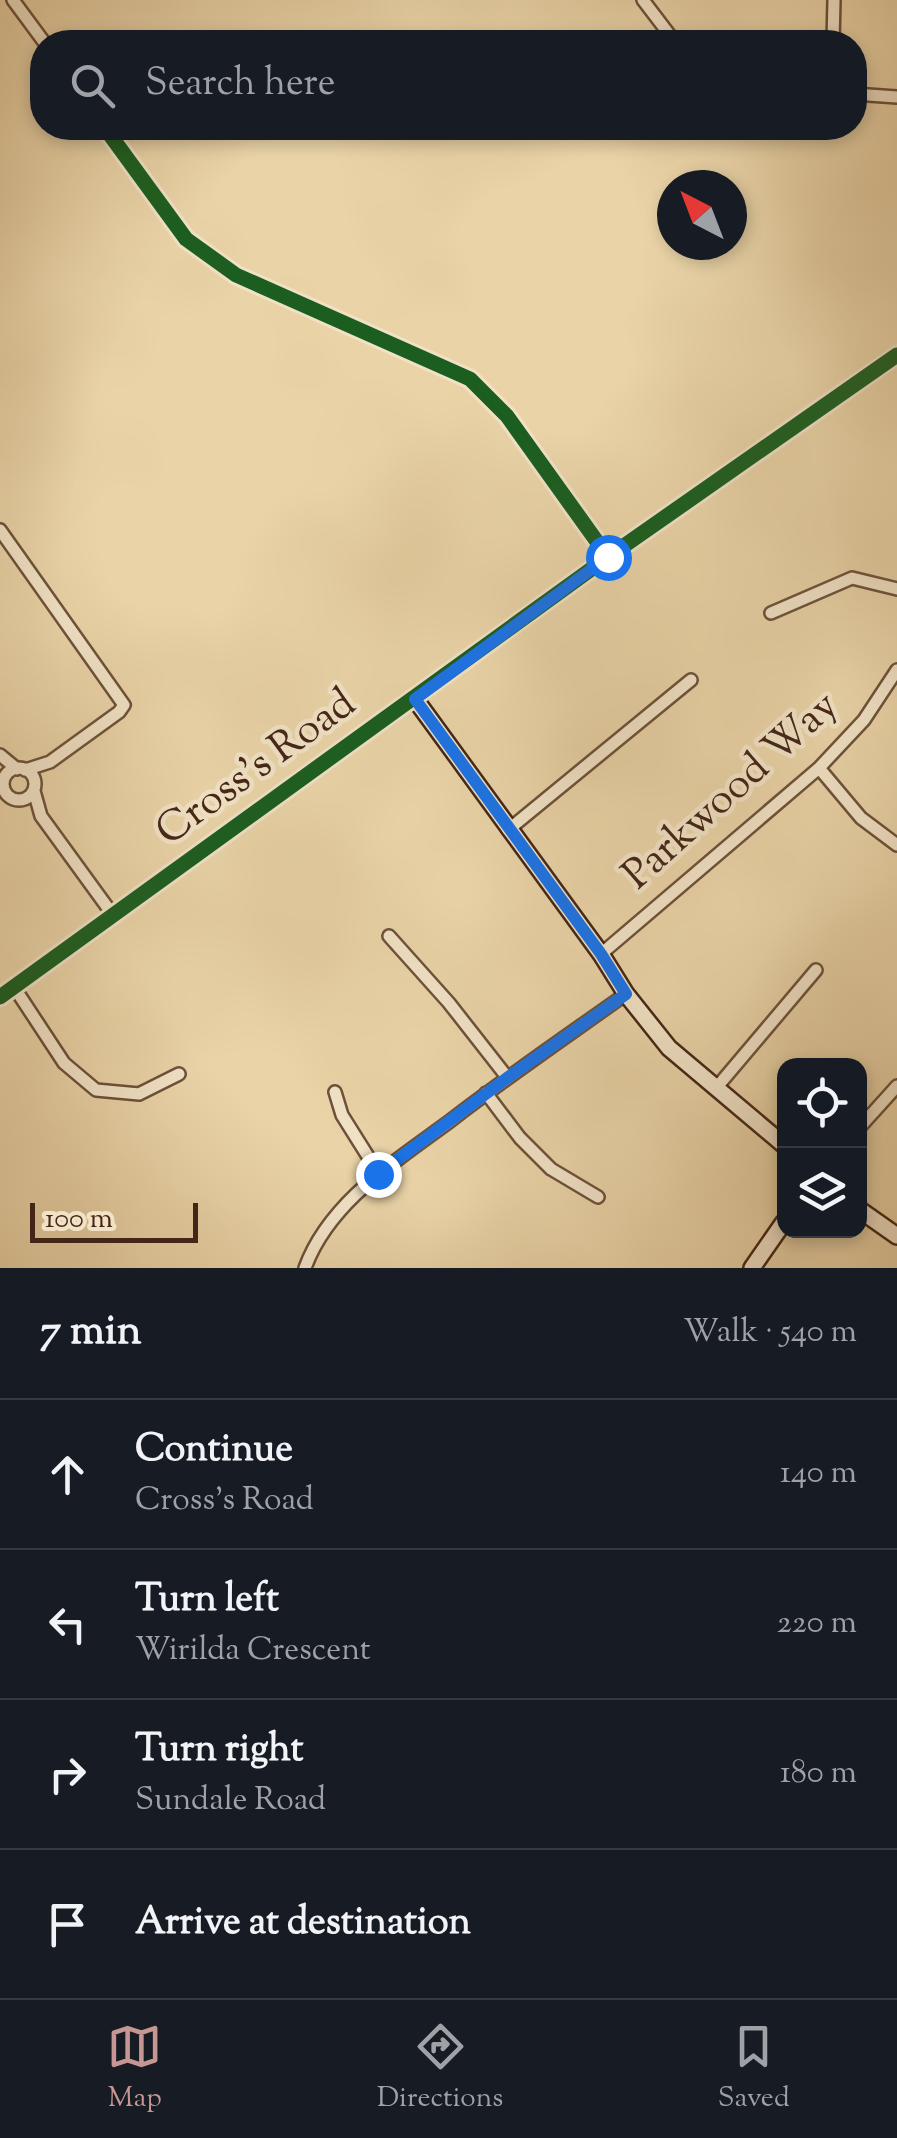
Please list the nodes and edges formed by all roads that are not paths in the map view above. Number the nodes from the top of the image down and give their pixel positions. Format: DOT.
graph roads {
  1 [pos="14,0"];
  2 [pos="643,0"];
  3 [pos="834,0"];
  4 [pos="35,30"];
  5 [pos="666,30"];
  6 [pos="833,30"];
  7 [pos="867,95"];
  8 [pos="897,97"];
  9 [pos="115,140"];
  10 [pos="897,355"];
  11 [pos="0,530"];
  12 [pos="608,557"];
  13 [pos="897,589"];
  14 [pos="771,613"];
  15 [pos="897,670"];
  16 [pos="690,680"];
  17 [pos="415,699"];
  18 [pos="0,755"];
  19 [pos="50,762"];
  20 [pos="819,768"];
  21 [pos="22,769"];
  22 [pos="2,780"];
  23 [pos="34,787"];
  24 [pos="16,799"];
  25 [pos="0,805"];
  26 [pos="42,816"];
  27 [pos="508,830"];
  28 [pos="897,845"];
  29 [pos="114,916"];
  30 [pos="389,936"];
  31 [pos="601,954"];
  32 [pos="816,970"];
  33 [pos="7,992"];
  34 [pos="626,994"];
  35 [pos="179,1074"];
  36 [pos="507,1078"];
  37 [pos="897,1086"];
  38 [pos="716,1087"];
  39 [pos="335,1092"];
  40 [pos="486,1094"];
  41 [pos="867,1119"];
  42 [pos="777,1139"];
  43 [pos="378,1174"];
  44 [pos="598,1198"];
  45 [pos="867,1215"];
  46 [pos="777,1232"];
  47 [pos="897,1236"];
  48 [pos="306,1268"];
  49 [pos="752,1268"];
  1 -- 4 [label="street"];
  2 -- 5 [label="street"];
  3 -- 6 [label="street"];
  7 -- 8 [label="street"];
  9 -- 12 [label="street"];
  10 -- 12 [label="street, Cross's Road"];
  11 -- 19 [label="street"];
  12 -- 17 [label="street, Cross's Road"];
  13 -- 14 [label="street"];
  15 -- 20 [label="street, Parkwood Way"];
  16 -- 27 [label="street"];
  17 -- 27 [label="street"];
  17 -- 29 [label="street, Cross's Road"];
  18 -- 21 [label="street"];
  19 -- 21 [label="street"];
  19 -- 23 [label="street"];
  20 -- 28 [label="street"];
  20 -- 31 [label="street, Parkwood Way"];
  21 -- 22 [label="street"];
  21 -- 23 [label="street"];
  22 -- 24 [label="street"];
  23 -- 24 [label="street"];
  23 -- 26 [label="street"];
  24 -- 25 [label="street"];
  24 -- 26 [label="street"];
  26 -- 29 [label="street"];
  27 -- 31 [label="street"];
  29 -- 33 [label="street, Cross's Road"];
  30 -- 36 [label="street"];
  31 -- 34 [label="street"];
  32 -- 38 [label="street"];
  33 -- 35 [label="street"];
  34 -- 36 [label="street"];
  34 -- 38 [label="street"];
  36 -- 40 [label="street"];
  37 -- 41 [label="street"];
  38 -- 42 [label="street"];
  39 -- 43 [label="street"];
  40 -- 43 [label="street"];
  40 -- 44 [label="street"];
  43 -- 48 [label="street"];
  45 -- 47 [label="street"];
  46 -- 49 [label="street"];
}
